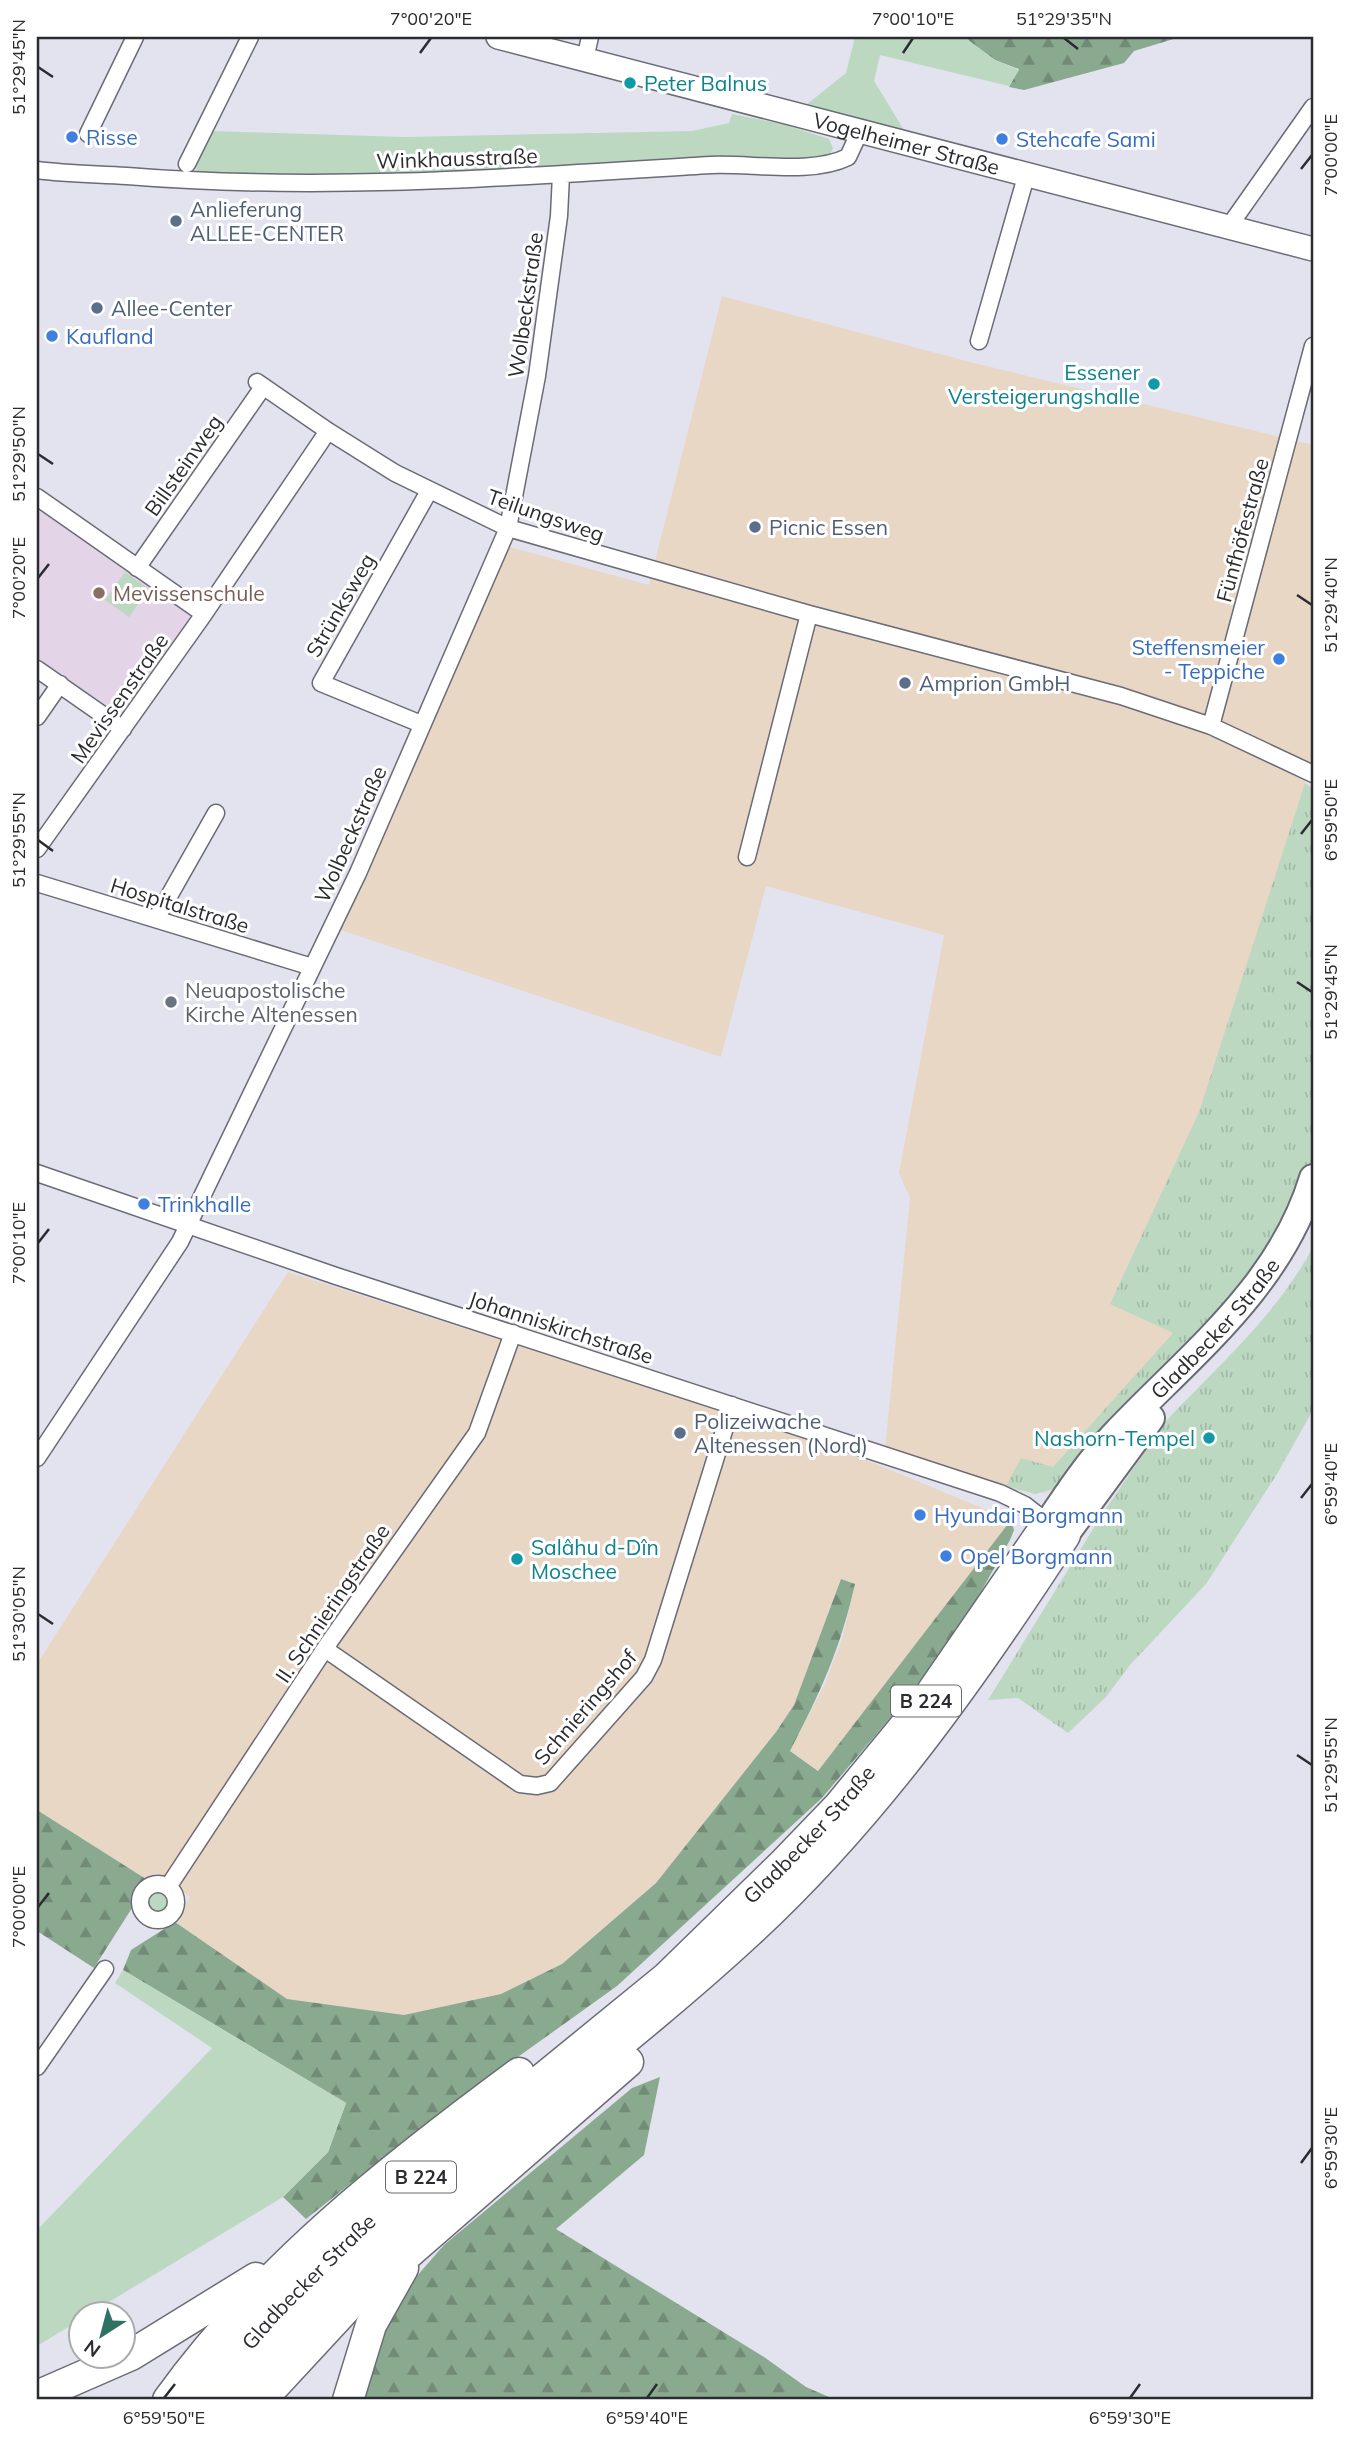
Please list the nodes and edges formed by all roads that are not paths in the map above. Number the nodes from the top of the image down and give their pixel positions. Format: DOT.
graph roads {
  1 [pos="135,37"];
  2 [pos="250,37"];
  3 [pos="498,37"];
  4 [pos="587,48"];
  5 [pos="1313,107"];
  6 [pos="860,131"];
  7 [pos="88,134"];
  8 [pos="187,164"];
  9 [pos="37,170"];
  10 [pos="1027,173"];
  11 [pos="561,175"];
  12 [pos="1230,225"];
  13 [pos="1313,248"];
  14 [pos="979,341"];
  15 [pos="1313,346"];
  16 [pos="260,384"];
  17 [pos="328,431"];
  18 [pos="429,491"];
  19 [pos="37,497"];
  20 [pos="508,528"];
  21 [pos="137,568"];
  22 [pos="204,614"];
  23 [pos="809,614"];
  24 [pos="37,669"];
  25 [pos="60,684"];
  26 [pos="37,717"];
  27 [pos="421,724"];
  28 [pos="1211,726"];
  29 [pos="123,729"];
  30 [pos="1313,774"];
  31 [pos="216,813"];
  32 [pos="37,849"];
  33 [pos="747,857"];
  34 [pos="37,883"];
  35 [pos="156,919"];
  36 [pos="312,967"];
  37 [pos="37,1173"];
  38 [pos="1313,1178"];
  39 [pos="1313,1218"];
  40 [pos="187,1225"];
  41 [pos="513,1333"];
  42 [pos="732,1405"];
  43 [pos="37,1458"];
  44 [pos="1057,1529"];
  45 [pos="324,1649"];
  46 [pos="168,1887"];
  47 [pos="750,1932"];
  48 [pos="105,1969"];
  49 [pos="666,1978"];
  50 [pos="37,2067"];
  51 [pos="468,2199"];
  52 [pos="305,2244"];
  53 [pos="37,2396"];
  54 [pos="168,2400"];
  55 [pos="200,2400"];
  56 [pos="230,2400"];
  57 [pos="261,2400"];
  58 [pos="348,2400"];
  1 -- 7 [label="street"];
  2 -- 8 [label="street"];
  3 -- 4 [label="main road, Vogelheimer Straße"];
  4 -- 6 [label="main road, Vogelheimer Straße"];
  5 -- 12 [label="street"];
  6 -- 10 [label="main road, Vogelheimer Straße"];
  6 -- 11 [label="street, Winkhausstraße"];
  9 -- 11 [label="street, Winkhausstraße"];
  10 -- 12 [label="main road, Vogelheimer Straße"];
  10 -- 14 [label="street"];
  11 -- 20 [label="street, Wolbeckstraße"];
  12 -- 13 [label="main road, Vogelheimer Straße"];
  15 -- 28 [label="street, Fünfhöfestraße"];
  16 -- 17 [label="street, Teilungsweg"];
  16 -- 21 [label="street, Billsteinweg"];
  17 -- 18 [label="street, Teilungsweg"];
  17 -- 22 [label="street, Mevissenstraße"];
  18 -- 20 [label="street, Teilungsweg"];
  18 -- 27 [label="street, Strünksweg"];
  19 -- 21 [label="street"];
  20 -- 23 [label="street, Teilungsweg"];
  20 -- 27 [label="street, Wolbeckstraße"];
  21 -- 22 [label="street"];
  22 -- 29 [label="street, Mevissenstraße"];
  23 -- 28 [label="street, Teilungsweg"];
  23 -- 33 [label="street"];
  24 -- 25 [label="street"];
  25 -- 26 [label="street"];
  25 -- 29 [label="street"];
  27 -- 36 [label="street, Wolbeckstraße"];
  28 -- 30 [label="street, Teilungsweg"];
  29 -- 32 [label="street, Mevissenstraße"];
  31 -- 35 [label="street"];
  34 -- 35 [label="street, Hospitalstraße"];
  35 -- 36 [label="street, Hospitalstraße"];
  36 -- 40 [label="street, Wolbeckstraße"];
  37 -- 40 [label="street, Johanniskirchstraße"];
  38 -- 44 [label="main road, Gladbecker Straße / B 224"];
  39 -- 44 [label="main road, Gladbecker Straße / B 224"];
  40 -- 41 [label="street, Johanniskirchstraße"];
  40 -- 43 [label="street, Wolbeckstraße"];
  41 -- 42 [label="street, Johanniskirchstraße"];
  41 -- 45 [label="street, II. Schnieringstraße"];
  42 -- 44 [label="street, Johanniskirchstraße"];
  42 -- 45 [label="street, Schnieringshof"];
  44 -- 47 [label="highway, Gladbecker Straße / B 224"];
  44 -- 49 [label="highway, Gladbecker Straße / B 224"];
  45 -- 46 [label="street, II. Schnieringstraße"];
  47 -- 51 [label="highway"];
  47 -- 56 [label="highway, Gladbecker Straße / B 224"];
  48 -- 50 [label="street"];
  49 -- 52 [label="highway"];
  49 -- 55 [label="highway, Gladbecker Straße / B 224"];
  51 -- 57 [label="highway"];
  51 -- 58 [label="highway"];
  52 -- 53 [label="highway"];
  52 -- 54 [label="highway"];
}
